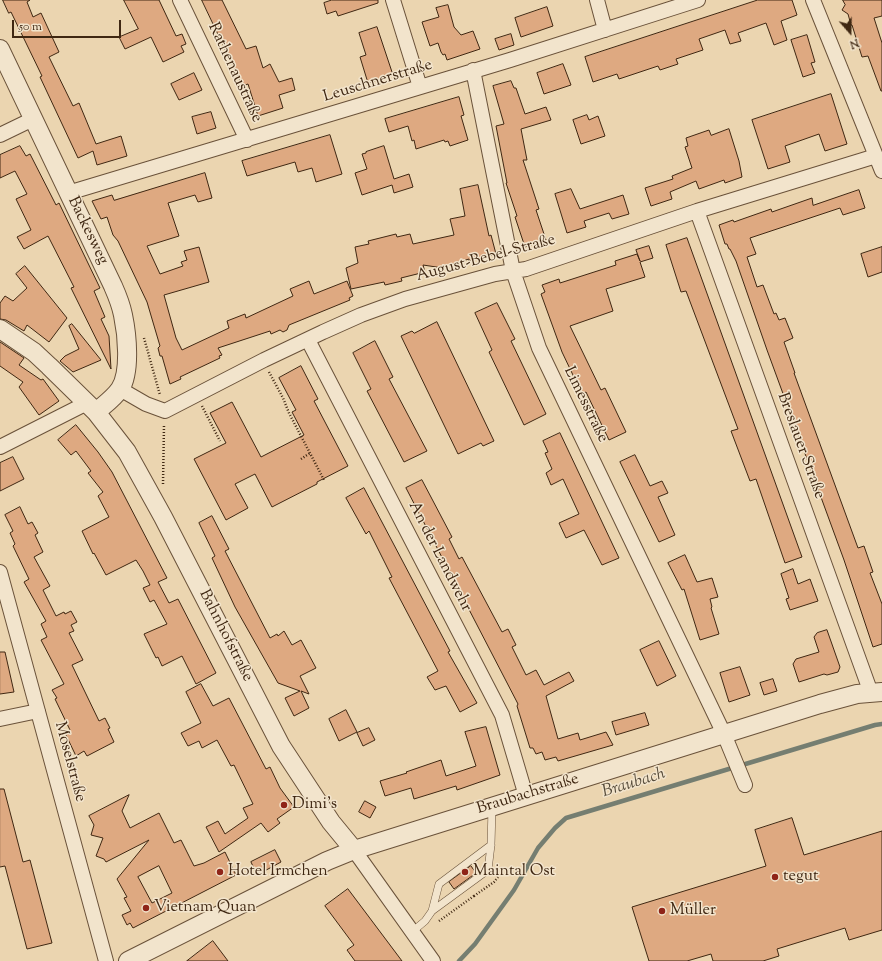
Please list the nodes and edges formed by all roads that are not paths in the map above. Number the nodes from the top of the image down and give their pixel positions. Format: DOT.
graph roads {
  1 [pos="180,0"];
  2 [pos="393,0"];
  3 [pos="597,0"];
  4 [pos="698,0"];
  5 [pos="813,0"];
  6 [pos="605,30"];
  7 [pos="0,49"];
  8 [pos="473,70"];
  9 [pos="420,86"];
  10 [pos="33,119"];
  11 [pos="0,135"];
  12 [pos="247,140"];
  13 [pos="876,156"];
  14 [pos="882,171"];
  15 [pos="68,193"];
  16 [pos="697,212"];
  17 [pos="513,271"];
  18 [pos="0,329"];
  19 [pos="308,340"];
  20 [pos="120,389"];
  21 [pos="91,408"];
  22 [pos="0,447"];
  23 [pos="0,572"];
  24 [pos="877,692"];
  25 [pos="38,711"];
  26 [pos="0,719"];
  27 [pos="724,734"];
  28 [pos="745,785"];
  29 [pos="526,796"];
  30 [pos="492,806"];
  31 [pos="491,845"];
  32 [pos="354,850"];
  33 [pos="432,911"];
  34 [pos="413,931"];
  35 [pos="106,961"];
  36 [pos="128,961"];
  37 [pos="433,961"];
  1 -- 12 [label="street, Rathenaustraße"];
  2 -- 9 [label="street"];
  3 -- 6 [label="street"];
  4 -- 6 [label="street, Leuschnerstraße"];
  5 -- 13 [label="street"];
  6 -- 8 [label="street, Leuschnerstraße"];
  7 -- 10 [label="street, Backesweg"];
  8 -- 9 [label="street, Leuschnerstraße"];
  8 -- 17 [label="street, Limesstraße"];
  9 -- 12 [label="street, Leuschnerstraße"];
  10 -- 11 [label="street"];
  10 -- 15 [label="street, Backesweg"];
  12 -- 15 [label="street, Leuschnerstraße"];
  13 -- 14 [label="street"];
  13 -- 16 [label="street, August-Bebel-Straße"];
  15 -- 20 [label="street, Backesweg"];
  16 -- 17 [label="street, August-Bebel-Straße"];
  16 -- 24 [label="street, Breslauer Straße"];
  17 -- 19 [label="street, August-Bebel-Straße"];
  17 -- 27 [label="street, Limesstraße"];
  18 -- 21 [label="street, Bahnhofstraße"];
  19 -- 20 [label="street, August-Bebel-Straße"];
  19 -- 29 [label="street, An der Landwehr"];
  20 -- 21 [label="street, Backesweg"];
  21 -- 22 [label="street"];
  21 -- 32 [label="street, Bahnhofstraße"];
  23 -- 25 [label="street, Moselstraße"];
  24 -- 27 [label="street, Braubachstraße"];
  25 -- 26 [label="street"];
  25 -- 35 [label="street, Moselstraße"];
  27 -- 28 [label="street"];
  27 -- 29 [label="street, Braubachstraße"];
  29 -- 30 [label="street, Braubachstraße"];
  30 -- 31 [label="lane"];
  30 -- 32 [label="street, Braubachstraße"];
  31 -- 33 [label="lane"];
  31 -- 33 [label="lane"];
  32 -- 34 [label="street, Bahnhofstraße"];
  32 -- 36 [label="street, Braubachstraße"];
  33 -- 34 [label="lane"];
  34 -- 37 [label="street, Bahnhofstraße"];
}
